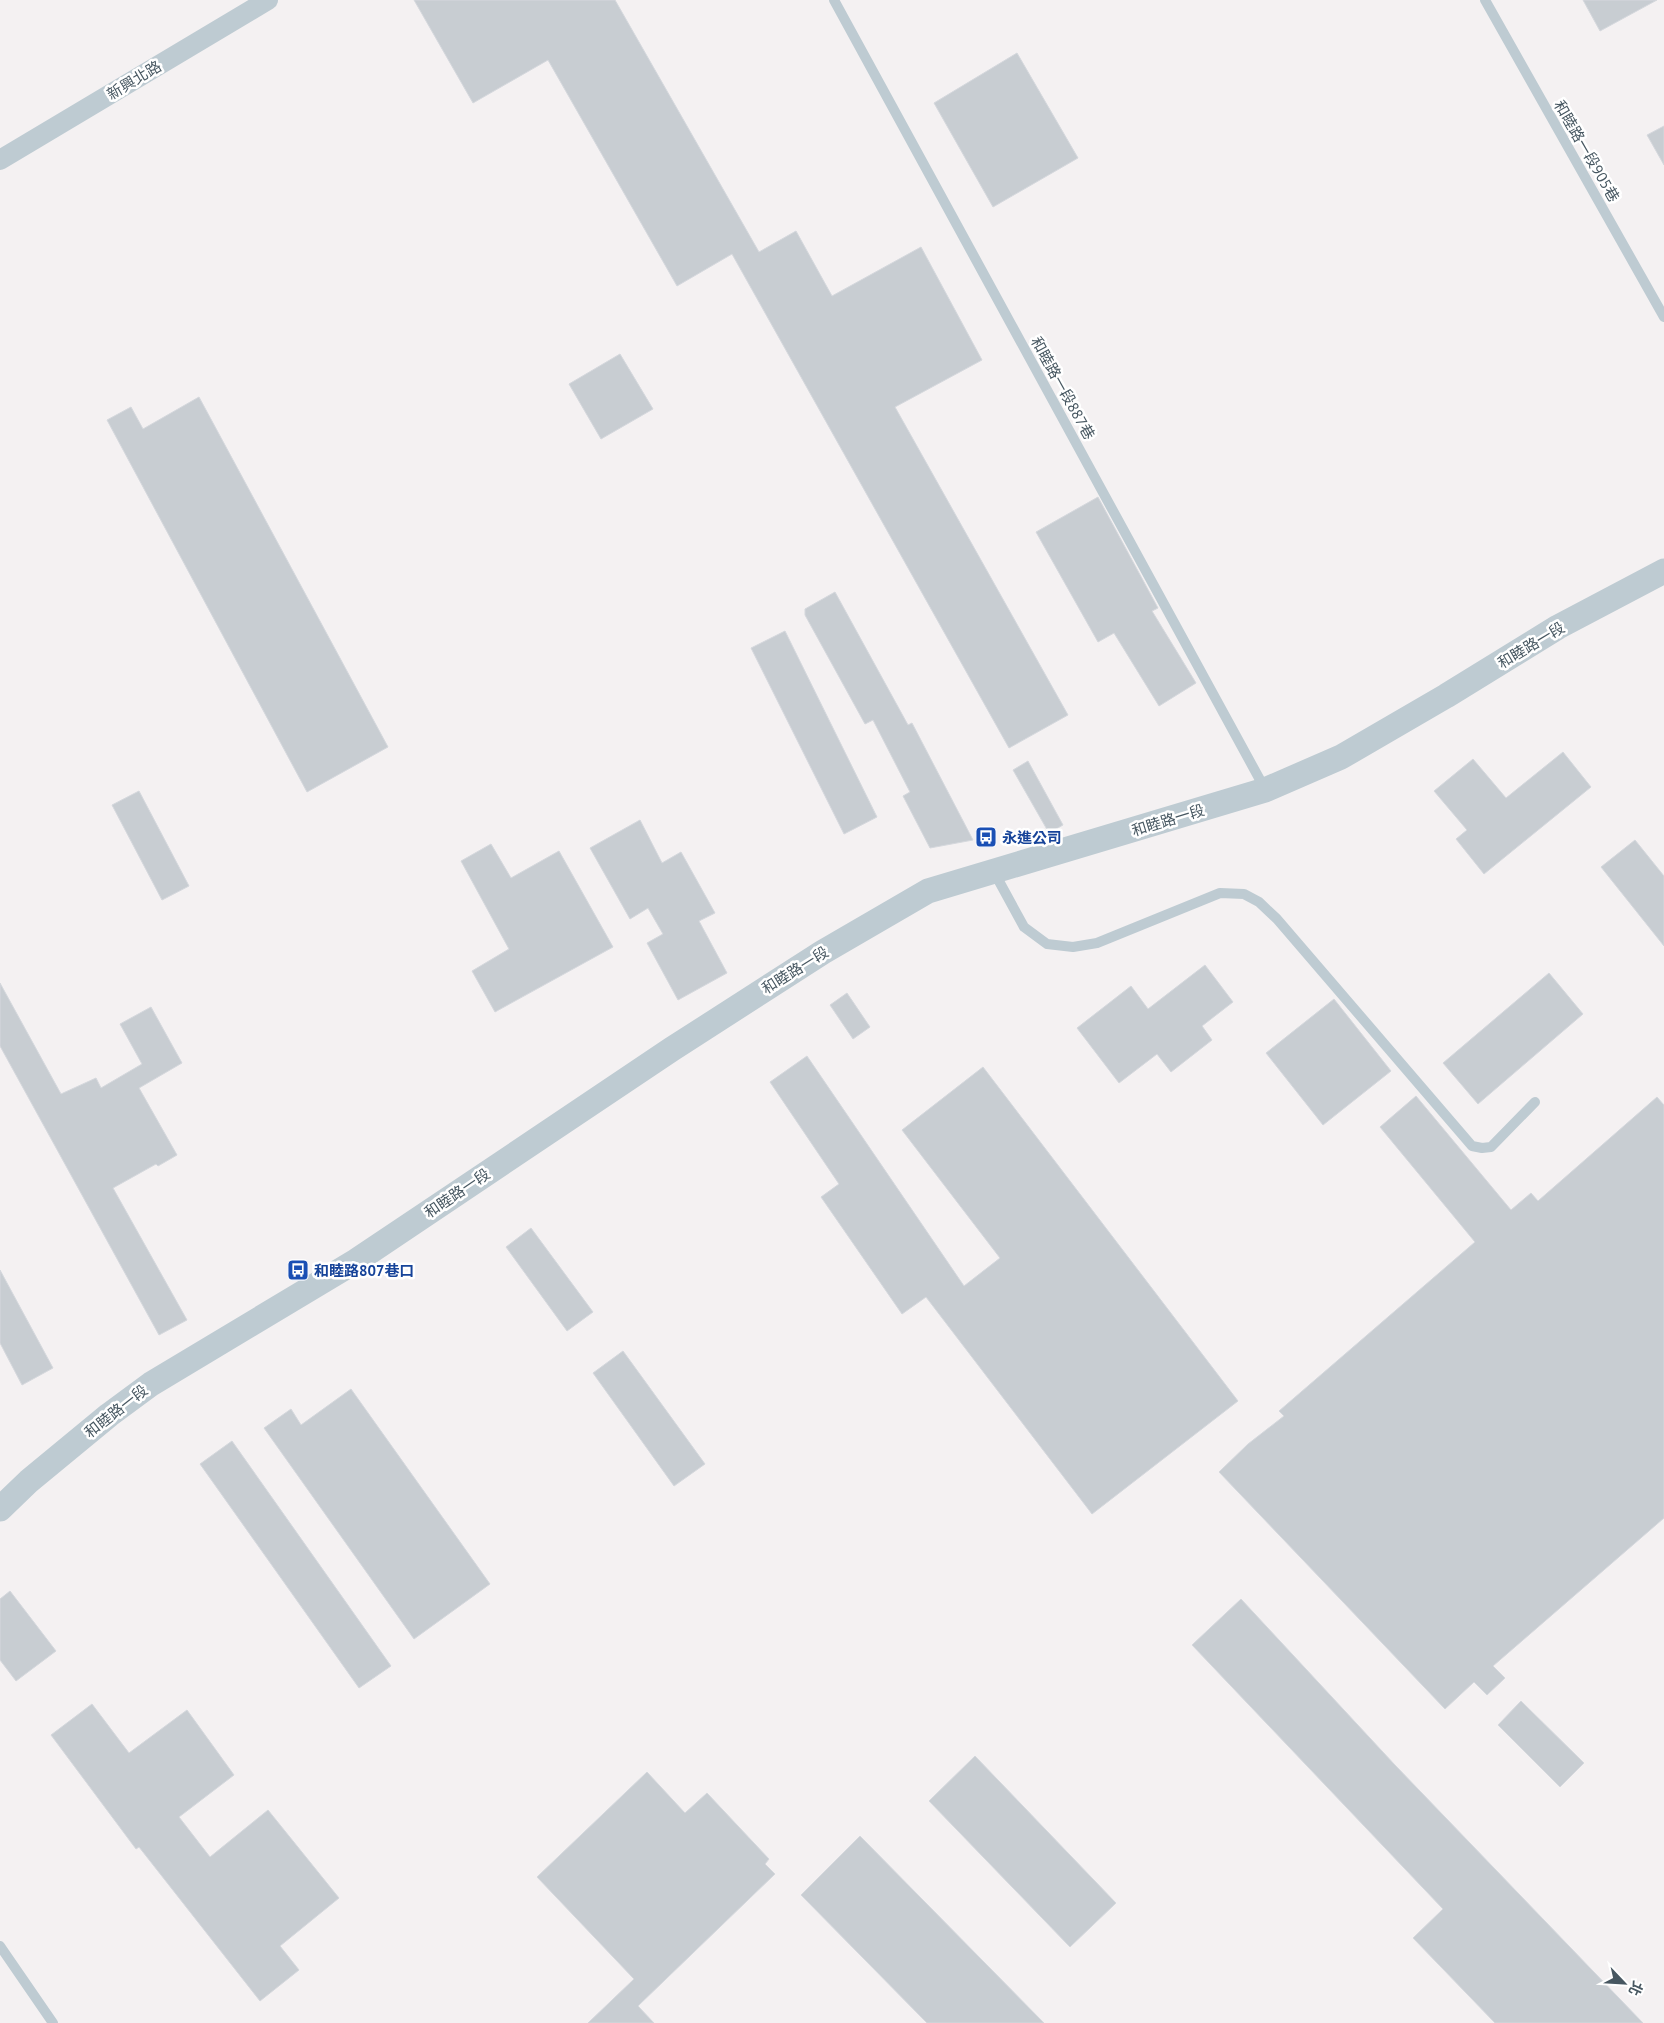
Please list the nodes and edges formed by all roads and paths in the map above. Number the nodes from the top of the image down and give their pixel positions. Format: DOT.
graph roads {
  1 [pos="268,0"];
  2 [pos="834,0"];
  3 [pos="1485,0"];
  4 [pos="0,160"];
  5 [pos="1664,317"];
  6 [pos="1664,571"];
  7 [pos="1265,790"];
  8 [pos="994,871"];
  9 [pos="1535,1102"];
  10 [pos="0,1510"];
  11 [pos="0,1946"];
  12 [pos="53,2023"];
  1 -- 4 [label="street, 新興北路"];
  2 -- 7 [label="lane, 和睦路一段887巷"];
  3 -- 5 [label="lane, 和睦路一段905巷"];
  6 -- 7 [label="street, 和睦路一段"];
  7 -- 8 [label="street, 和睦路一段"];
  8 -- 9 [label="lane"];
  8 -- 10 [label="street, 和睦路一段"];
  11 -- 12 [label="lane"];
}
